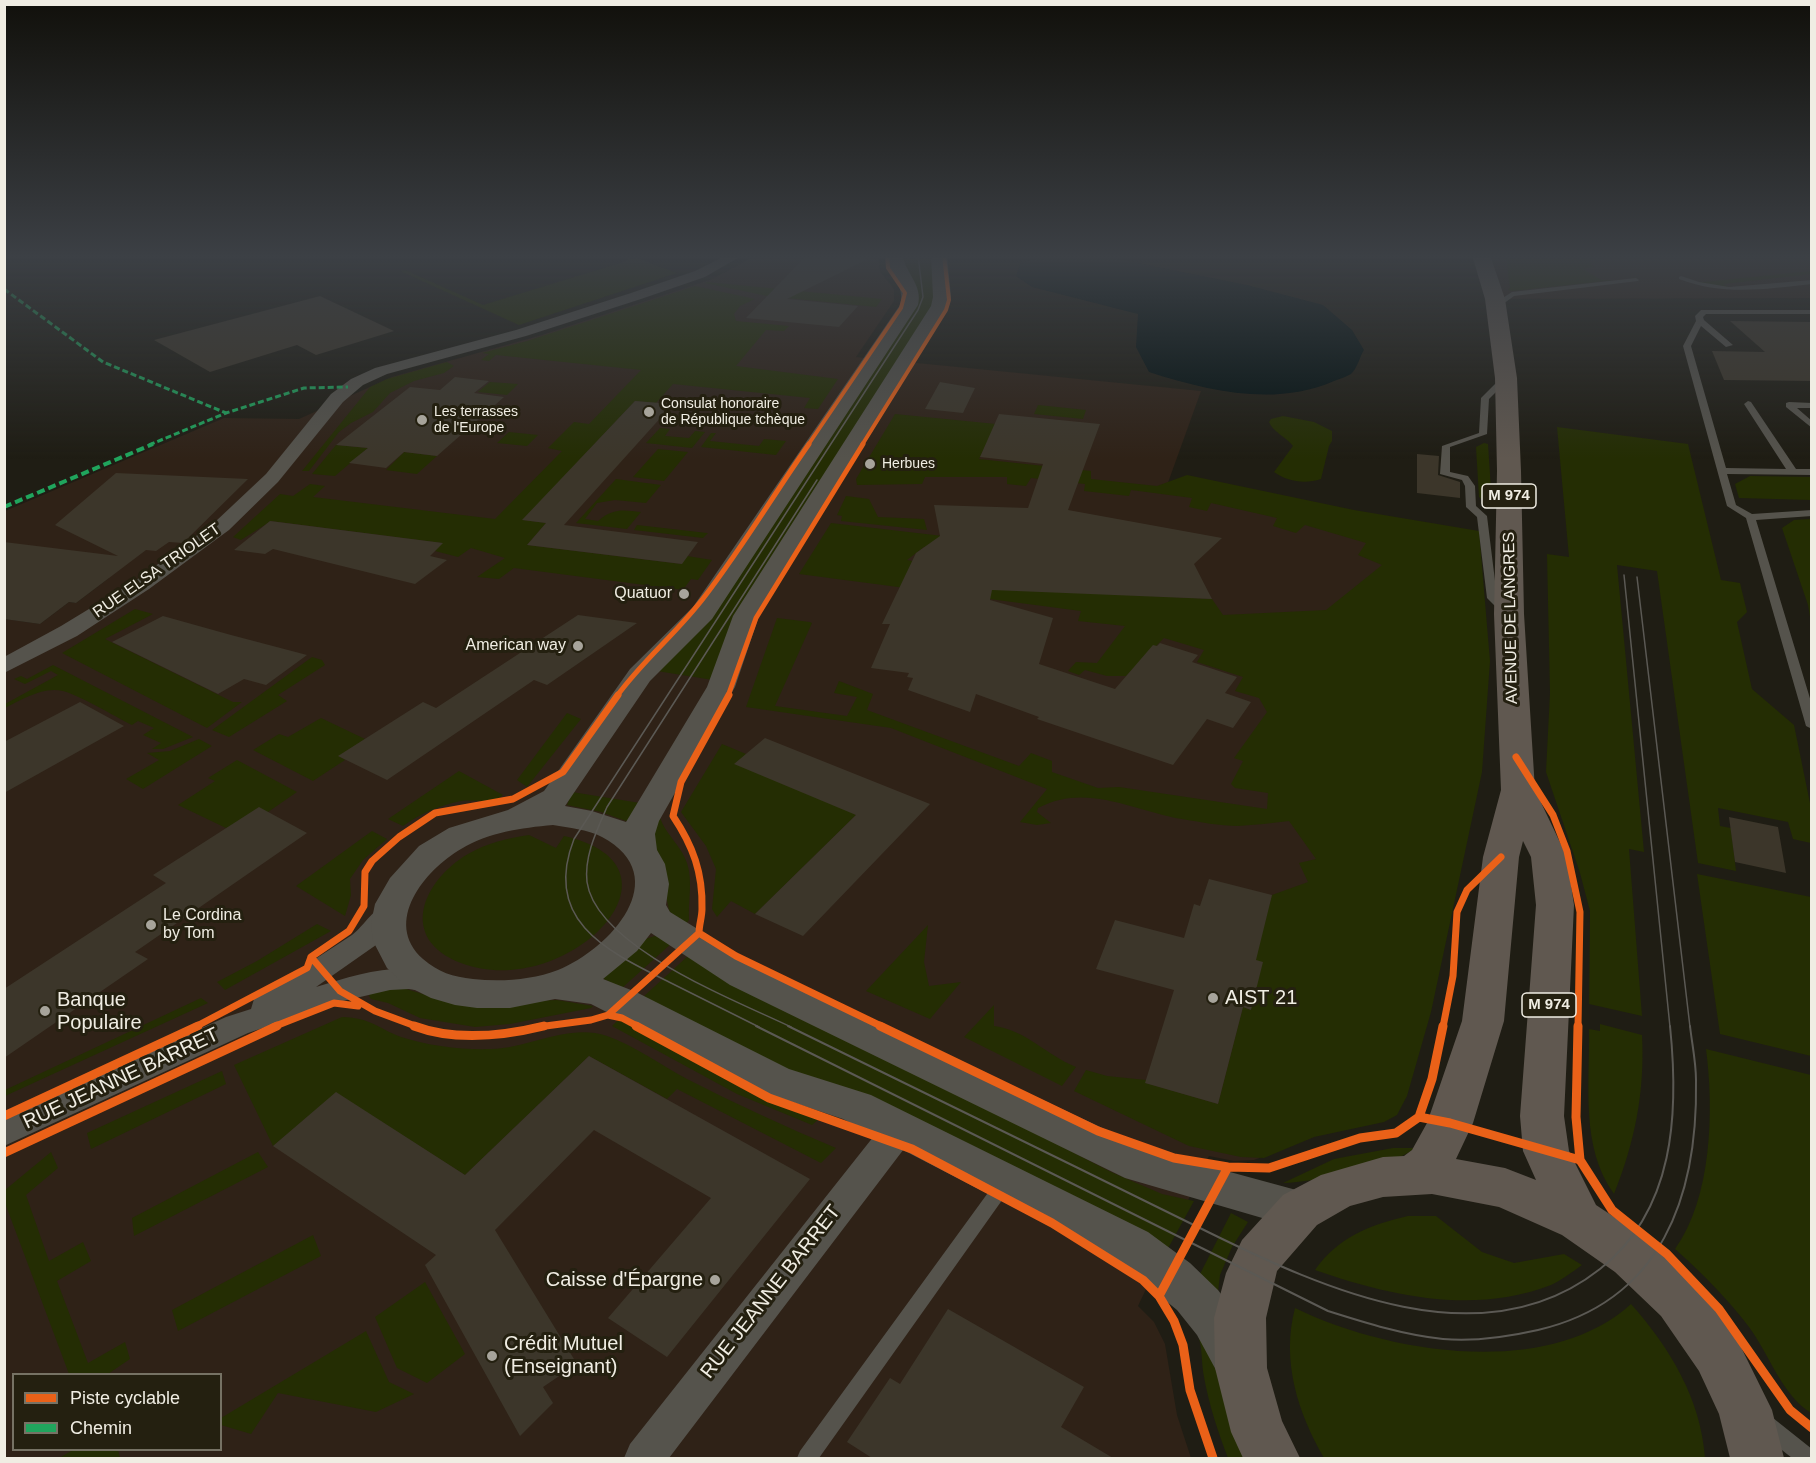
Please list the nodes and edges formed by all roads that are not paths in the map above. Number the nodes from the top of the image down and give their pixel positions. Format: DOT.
graph roads {
  1 [pos="551,323"];
  2 [pos="897,323"];
  3 [pos="929,323"];
  4 [pos="1499,323"];
  5 [pos="1699,323"];
  6 [pos="1703,323"];
  7 [pos="1730,345"];
  8 [pos="1506,378"];
  9 [pos="1748,404"];
  10 [pos="1812,406"];
  11 [pos="1812,426"];
  12 [pos="1722,471"];
  13 [pos="1793,472"];
  14 [pos="1812,472"];
  15 [pos="1812,513"];
  16 [pos="1749,516"];
  17 [pos="1509,614"];
  18 [pos="4,666"];
  19 [pos="1812,726"];
  20 [pos="1518,790"];
  21 [pos="519,818"];
  22 [pos="640,852"];
  23 [pos="649,907"];
  24 [pos="389,913"];
  25 [pos="427,981"];
  26 [pos="554,985"];
  27 [pos="237,1025"];
  28 [pos="901,1127"];
  29 [pos="4,1133"];
  30 [pos="1413,1175"];
  31 [pos="1007,1181"];
  32 [pos="1300,1210"];
  33 [pos="1579,1220"];
  34 [pos="1241,1368"];
  35 [pos="1738,1396"];
  36 [pos="644,1458"];
  37 [pos="807,1458"];
  38 [pos="1273,1458"];
  39 [pos="1757,1458"];
  40 [pos="1807,1458"];
  1 -- 18 [label="street, RUE ELSA TRIOLET"];
  2 -- 21 [label="street"];
  3 -- 22 [label="street"];
  4 -- 8 [label="main road, AVENUE DE LANGRES / M 974"];
  5 -- 12 [label="lane"];
  6 -- 7 [label="lane"];
  8 -- 17 [label="main road, AVENUE DE LANGRES / M 974"];
  8 -- 17 [label="lane"];
  9 -- 13 [label="lane"];
  10 -- 11 [label="lane"];
  12 -- 13 [label="lane"];
  12 -- 16 [label="lane"];
  13 -- 14 [label="lane"];
  15 -- 16 [label="lane"];
  16 -- 19 [label="lane"];
  17 -- 20 [label="main road, AVENUE DE LANGRES / M 974"];
  20 -- 30 [label="main road, AVENUE DE LANGRES / M 974"];
  20 -- 33 [label="main road, AVENUE DE LANGRES / M 974"];
  21 -- 22 [label="street"];
  21 -- 24 [label="street"];
  22 -- 23 [label="street"];
  23 -- 26 [label="street"];
  23 -- 32 [label="street"];
  24 -- 25 [label="street"];
  24 -- 27 [label="street, RUE JEANNE BARRET"];
  25 -- 26 [label="street"];
  25 -- 27 [label="street, RUE JEANNE BARRET"];
  26 -- 28 [label="street"];
  27 -- 29 [label="street, RUE JEANNE BARRET"];
  28 -- 31 [label="street"];
  28 -- 36 [label="street, RUE JEANNE BARRET"];
  30 -- 32 [label="main road"];
  30 -- 33 [label="main road"];
  31 -- 34 [label="street"];
  31 -- 37 [label="lane"];
  32 -- 34 [label="main road"];
  33 -- 35 [label="main road"];
  34 -- 38 [label="main road"];
  35 -- 39 [label="main road"];
  35 -- 40 [label="lane"];
}
